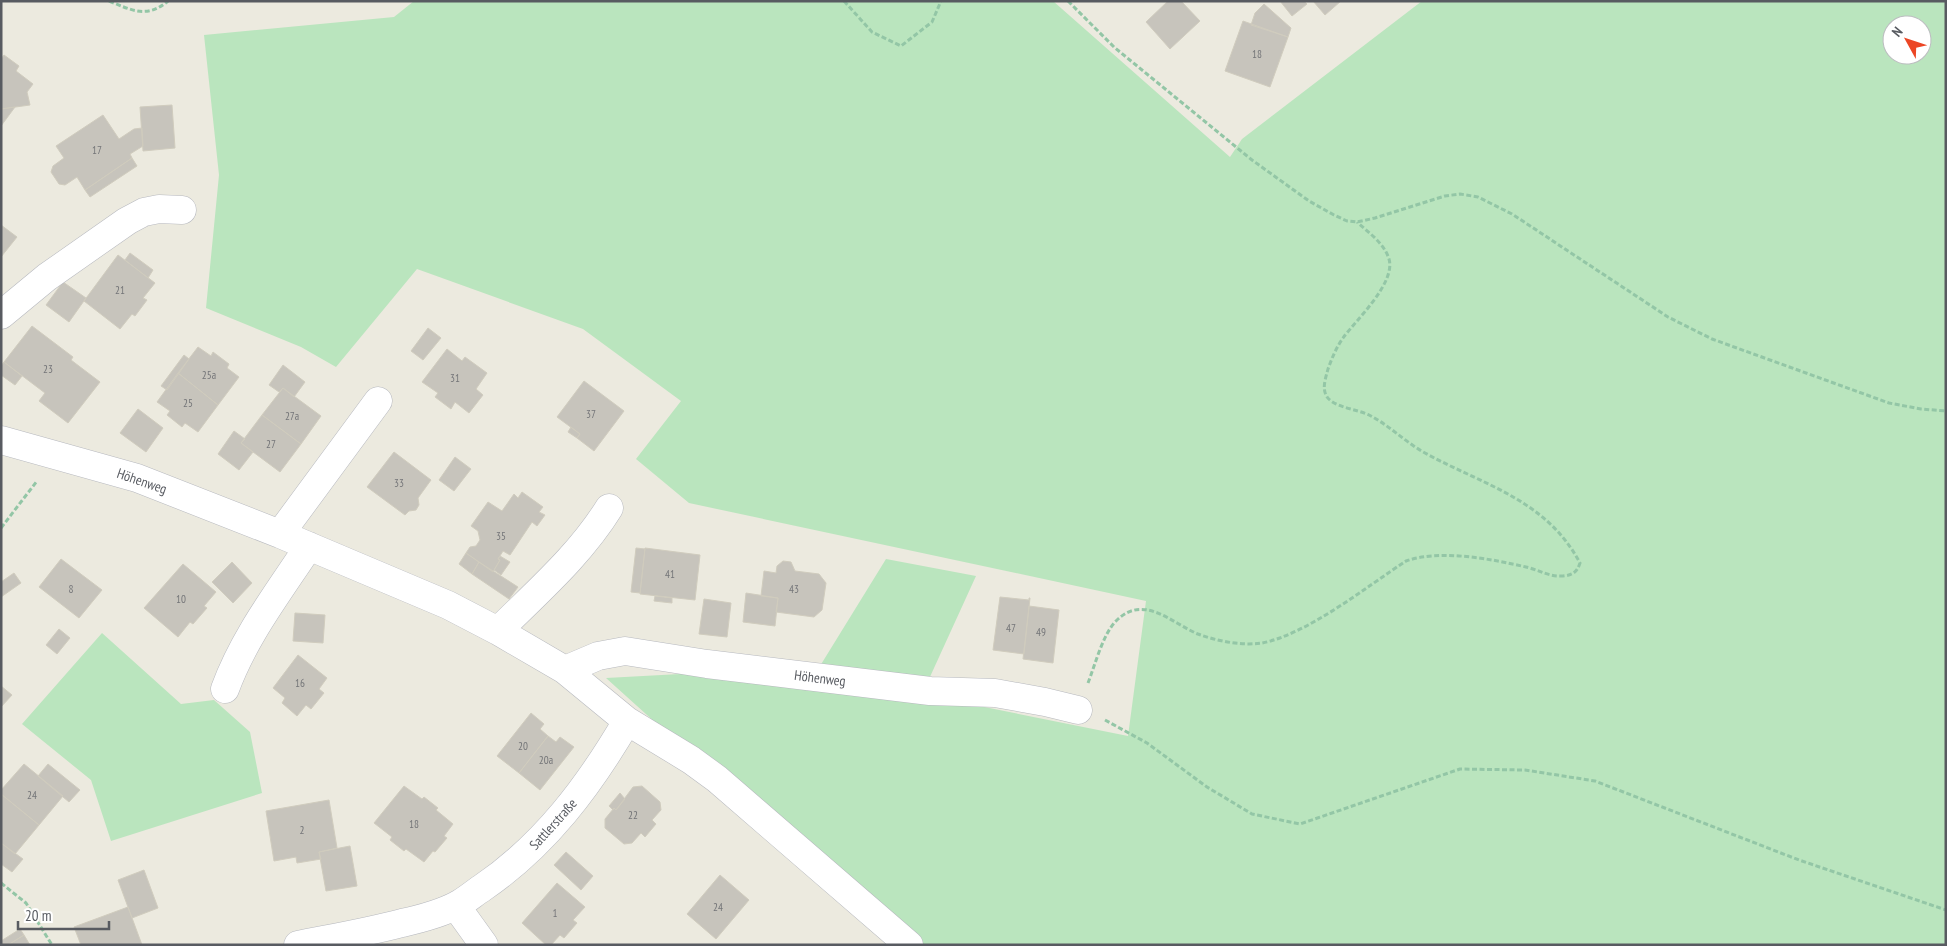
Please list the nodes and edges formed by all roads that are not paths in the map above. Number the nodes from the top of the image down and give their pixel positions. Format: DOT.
graph roads {
  1 [pos="182,210"];
  2 [pos="1,315"];
  3 [pos="378,401"];
  4 [pos="1,440"];
  5 [pos="609,508"];
  6 [pos="280,534"];
  7 [pos="309,546"];
  8 [pos="498,631"];
  9 [pos="565,670"];
  10 [pos="225,690"];
  11 [pos="1078,710"];
  12 [pos="627,721"];
  13 [pos="456,906"];
  14 [pos="298,945"];
  15 [pos="484,945"];
  16 [pos="909,945"];
  1 -- 2 [label="street"];
  3 -- 6 [label="street"];
  4 -- 6 [label="street, Höhenweg"];
  5 -- 8 [label="street"];
  6 -- 7 [label="street, Höhenweg"];
  7 -- 8 [label="street, Höhenweg"];
  7 -- 10 [label="street"];
  8 -- 9 [label="street, Höhenweg"];
  9 -- 11 [label="street, Höhenweg"];
  9 -- 12 [label="street, Höhenweg"];
  12 -- 13 [label="street, Sattlerstraße"];
  12 -- 16 [label="street, Höhenweg"];
  13 -- 14 [label="street, Sattlerstraße"];
  13 -- 15 [label="street"];
}
